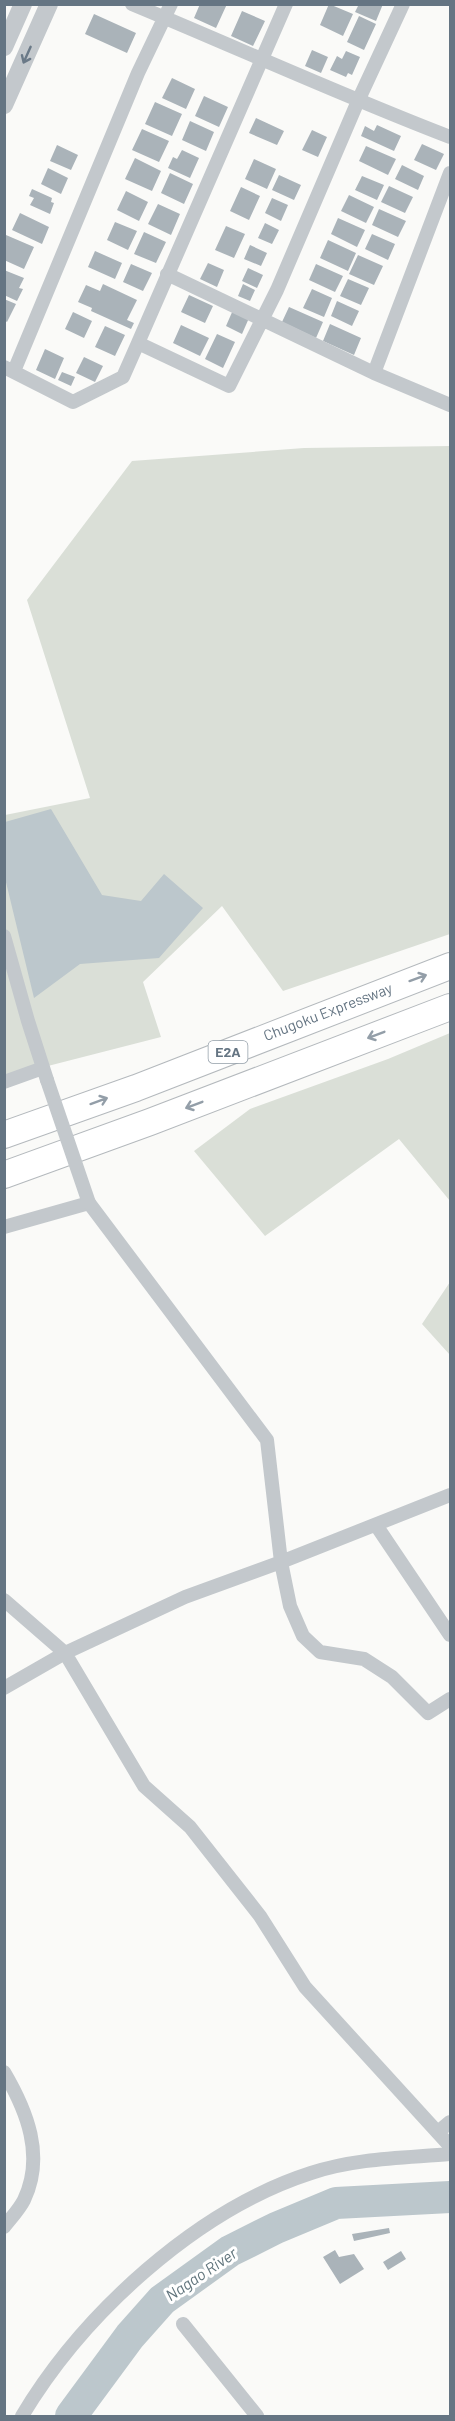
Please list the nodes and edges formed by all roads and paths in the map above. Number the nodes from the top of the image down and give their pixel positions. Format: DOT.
graph roads {
  1 [pos="23,4"];
  2 [pos="49,4"];
  3 [pos="132,4"];
  4 [pos="171,4"];
  5 [pos="286,4"];
  6 [pos="403,4"];
  7 [pos="165,18"];
  8 [pos="4,47"];
  9 [pos="262,60"];
  10 [pos="358,101"];
  11 [pos="4,105"];
  12 [pos="450,137"];
  13 [pos="450,173"];
  14 [pos="167,274"];
  15 [pos="263,320"];
  16 [pos="138,343"];
  17 [pos="9,369"];
  18 [pos="374,373"];
  19 [pos="450,405"];
  20 [pos="4,936"];
  21 [pos="450,966"];
  22 [pos="450,1007"];
  23 [pos="45,1074"];
  24 [pos="4,1082"];
  25 [pos="4,1135"];
  26 [pos="4,1175"];
  27 [pos="89,1203"];
  28 [pos="4,1227"];
  29 [pos="450,1496"];
  30 [pos="376,1525"];
  31 [pos="281,1562"];
  32 [pos="4,1599"];
  33 [pos="450,1635"];
  34 [pos="65,1653"];
  35 [pos="4,1688"];
  36 [pos="450,1699"];
  37 [pos="4,2072"];
  38 [pos="450,2122"];
  39 [pos="438,2132"];
  40 [pos="450,2146"];
  41 [pos="450,2154"];
  42 [pos="4,2227"];
  43 [pos="183,2324"];
  44 [pos="22,2416"];
  45 [pos="257,2416"];
  1 -- 8 [label="street"];
  2 -- 11 [label="street, one-way"];
  3 -- 7 [label="street"];
  4 -- 7 [label="street"];
  5 -- 9 [label="street"];
  6 -- 10 [label="street"];
  7 -- 9 [label="street"];
  7 -- 17 [label="street"];
  9 -- 10 [label="street"];
  9 -- 14 [label="street"];
  10 -- 12 [label="street"];
  10 -- 15 [label="street"];
  13 -- 18 [label="street"];
  14 -- 15 [label="street"];
  14 -- 16 [label="street"];
  15 -- 16 [label="street"];
  15 -- 18 [label="street"];
  16 -- 17 [label="street"];
  18 -- 19 [label="street"];
  20 -- 23 [label="street"];
  25 -- 21 [label="highway, Chugoku Expressway / E2A, one-way"];
  22 -- 26 [label="highway, E2A, one-way"];
  23 -- 24 [label="street"];
  23 -- 27 [label="street, bridge"];
  27 -- 28 [label="street"];
  27 -- 31 [label="street"];
  29 -- 30 [label="street"];
  30 -- 31 [label="street"];
  30 -- 33 [label="street"];
  31 -- 34 [label="street"];
  31 -- 36 [label="street"];
  32 -- 34 [label="street"];
  34 -- 35 [label="street"];
  34 -- 39 [label="street"];
  37 -- 42 [label="street"];
  38 -- 39 [label="street"];
  39 -- 40 [label="street"];
  41 -- 44 [label="street"];
  43 -- 45 [label="street"];
}
